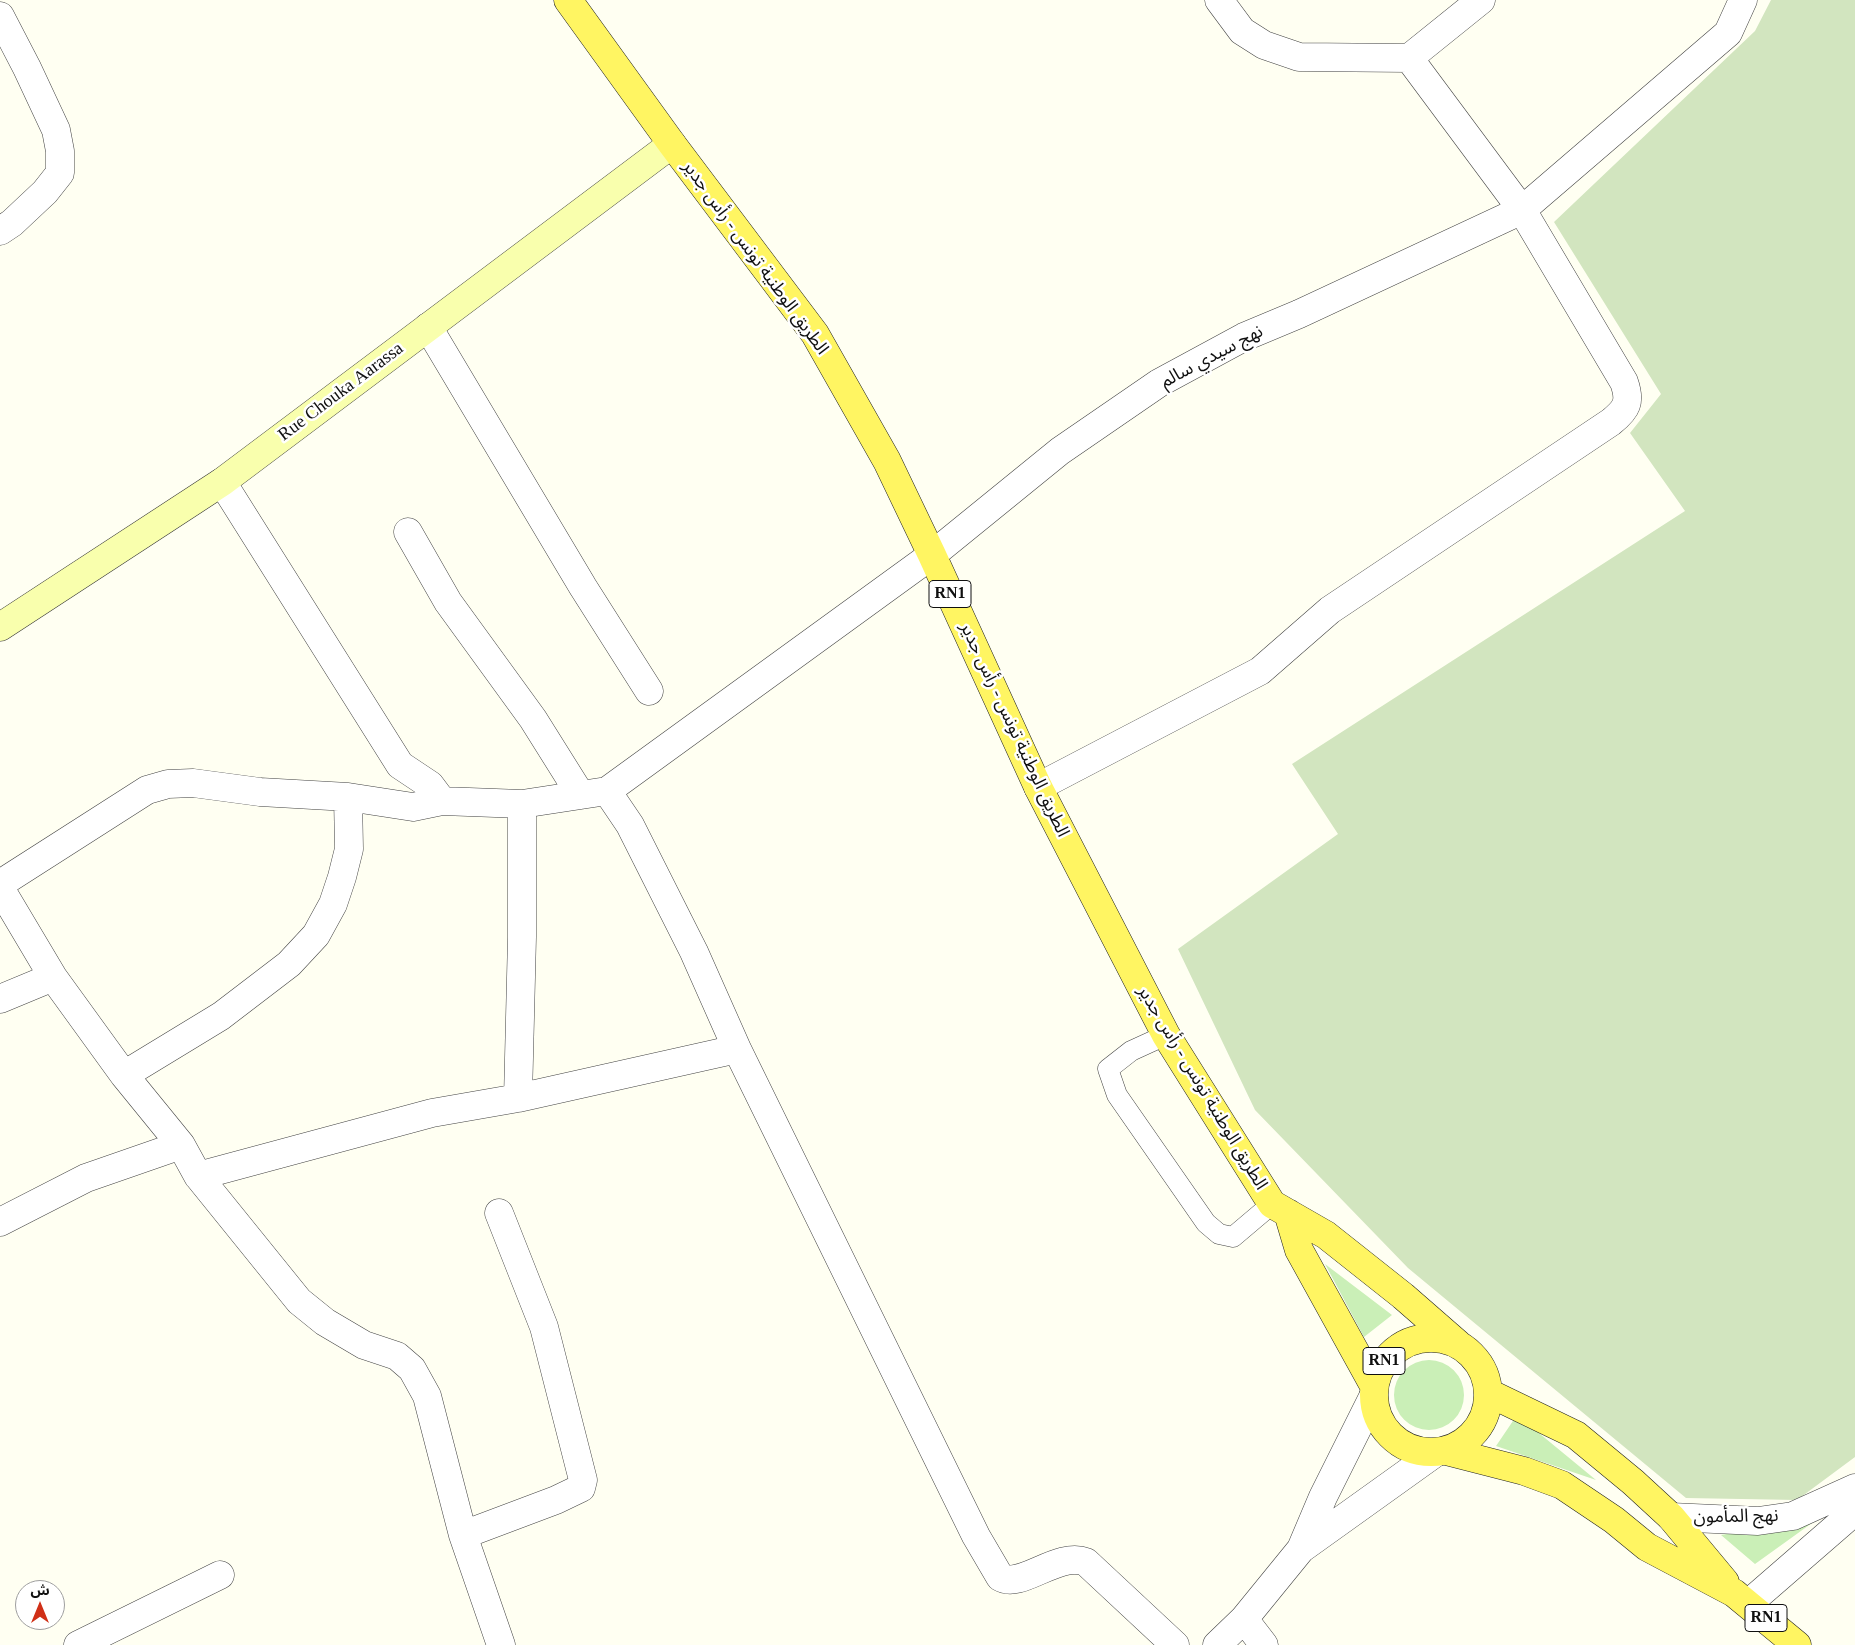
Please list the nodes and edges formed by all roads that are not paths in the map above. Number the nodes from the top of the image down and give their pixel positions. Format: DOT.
graph roads {
  1 [pos="568,0"];
  2 [pos="1219,0"];
  3 [pos="1481,0"];
  4 [pos="1743,0"];
  5 [pos="0,16"];
  6 [pos="1409,58"];
  7 [pos="672,144"];
  8 [pos="1522,210"];
  9 [pos="0,231"];
  10 [pos="428,327"];
  11 [pos="222,482"];
  12 [pos="408,532"];
  13 [pos="932,555"];
  14 [pos="0,627"];
  15 [pos="649,691"];
  16 [pos="1038,787"];
  17 [pos="607,791"];
  18 [pos="580,794"];
  19 [pos="348,797"];
  20 [pos="442,801"];
  21 [pos="522,804"];
  22 [pos="0,884"];
  23 [pos="0,888"];
  24 [pos="53,977"];
  25 [pos="0,999"];
  26 [pos="1166,1035"];
  27 [pos="737,1049"];
  28 [pos="124,1075"];
  29 [pos="518,1098"];
  30 [pos="181,1145"];
  31 [pos="198,1176"];
  32 [pos="1280,1208"];
  33 [pos="499,1213"];
  34 [pos="0,1222"];
  35 [pos="1458,1344"];
  36 [pos="1373,1390"];
  37 [pos="1489,1393"];
  38 [pos="1440,1452"];
  39 [pos="1855,1488"];
  40 [pos="1855,1511"];
  41 [pos="1671,1518"];
  42 [pos="463,1535"];
  43 [pos="1301,1549"];
  44 [pos="220,1575"];
  45 [pos="1742,1598"];
  46 [pos="1244,1619"];
  47 [pos="78,1645"];
  48 [pos="501,1645"];
  49 [pos="1175,1645"];
  50 [pos="1216,1645"];
  51 [pos="1264,1645"];
  52 [pos="1797,1645"];
  1 -- 7 [label="main road, الطريق الوطنية تونس - رأس جدير / RN1"];
  2 -- 6 [label="street"];
  3 -- 6 [label="street"];
  4 -- 8 [label="street, نهج سيدي سالم"];
  5 -- 9 [label="street"];
  6 -- 8 [label="street"];
  7 -- 10 [label="main road, Rue Chouka Aarassa"];
  7 -- 13 [label="main road, الطريق الوطنية تونس - رأس جدير / RN1"];
  8 -- 13 [label="street, نهج سيدي سالم"];
  8 -- 16 [label="street"];
  10 -- 11 [label="main road, Rue Chouka Aarassa"];
  10 -- 15 [label="street"];
  11 -- 14 [label="main road, Rue Chouka Aarassa"];
  11 -- 20 [label="street"];
  12 -- 18 [label="street"];
  13 -- 16 [label="main road, الطريق الوطنية تونس - رأس جدير / RN1"];
  13 -- 17 [label="street, نهج سيدي سالم"];
  16 -- 26 [label="main road, الطريق الوطنية تونس - رأس جدير / RN1"];
  17 -- 18 [label="street"];
  17 -- 27 [label="street"];
  18 -- 21 [label="street"];
  19 -- 20 [label="street"];
  19 -- 22 [label="street"];
  19 -- 28 [label="street"];
  20 -- 21 [label="street"];
  21 -- 29 [label="street"];
  23 -- 24 [label="street"];
  24 -- 25 [label="street"];
  24 -- 28 [label="street"];
  26 -- 32 [label="main road, الطريق الوطنية تونس - رأس جدير / RN1"];
  26 -- 32 [label="lane"];
  27 -- 29 [label="street"];
  27 -- 49 [label="street"];
  28 -- 30 [label="street"];
  29 -- 31 [label="street"];
  30 -- 31 [label="street"];
  30 -- 34 [label="street"];
  31 -- 42 [label="street"];
  32 -- 35 [label="main road, الطريق الوطنية تونس - رأس جدير / RN1"];
  32 -- 36 [label="main road, الطريق الوطنية تونس - رأس جدير / RN1"];
  33 -- 42 [label="street"];
  35 -- 36 [label="main road, RN1"];
  35 -- 37 [label="main road, RN1"];
  36 -- 38 [label="main road, RN1"];
  36 -- 43 [label="street"];
  37 -- 38 [label="main road"];
  37 -- 41 [label="main road, RN1"];
  38 -- 43 [label="street"];
  38 -- 45 [label="main road, RN1"];
  39 -- 41 [label="street, نهج المأمون"];
  40 -- 45 [label="street"];
  41 -- 45 [label="main road, RN1"];
  42 -- 48 [label="street"];
  43 -- 46 [label="street"];
  44 -- 47 [label="street"];
  45 -- 52 [label="main road, RN1"];
  46 -- 50 [label="street"];
  46 -- 51 [label="street"];
}
